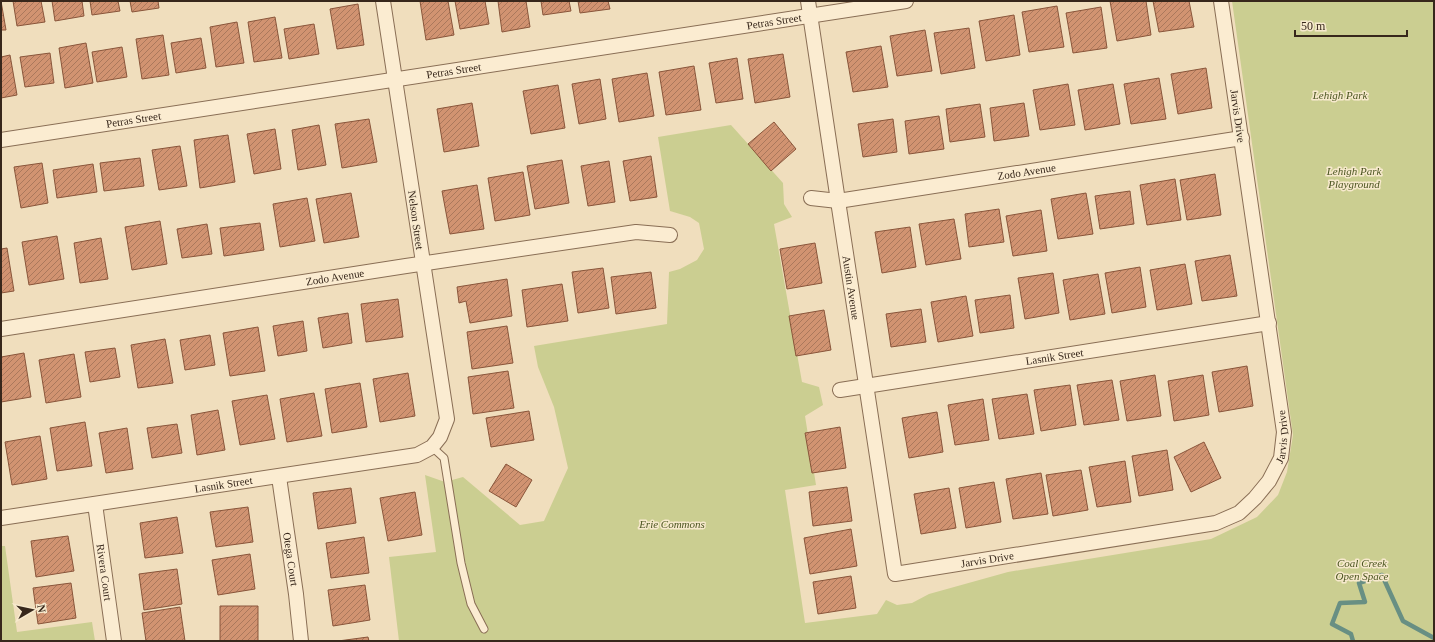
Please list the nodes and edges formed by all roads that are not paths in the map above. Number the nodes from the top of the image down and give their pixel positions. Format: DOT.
graph roads {
  1 [pos="383,1"];
  2 [pos="808,1"];
  3 [pos="906,1"];
  4 [pos="1221,1"];
  5 [pos="810,15"];
  6 [pos="395,78"];
  7 [pos="1242,138"];
  8 [pos="1,140"];
  9 [pos="811,198"];
  10 [pos="838,201"];
  11 [pos="670,235"];
  12 [pos="423,264"];
  13 [pos="1269,323"];
  14 [pos="1,329"];
  15 [pos="866,386"];
  16 [pos="840,390"];
  17 [pos="436,442"];
  18 [pos="278,477"];
  19 [pos="95,504"];
  20 [pos="1,518"];
  21 [pos="895,574"];
  22 [pos="484,629"];
  23 [pos="114,641"];
  24 [pos="300,641"];
  1 -- 6 [label="street, Nelson Street"];
  2 -- 5 [label="street, Austin Avenue"];
  3 -- 5 [label="street, Petras Street"];
  4 -- 7 [label="street, Jarvis Drive"];
  5 -- 6 [label="street, Petras Street"];
  5 -- 10 [label="street, Austin Avenue"];
  6 -- 8 [label="street, Petras Street"];
  6 -- 12 [label="street, Nelson Street"];
  7 -- 10 [label="street, Zodo Avenue"];
  7 -- 13 [label="street, Jarvis Drive"];
  9 -- 10 [label="street, Zodo Avenue"];
  10 -- 15 [label="street, Austin Avenue"];
  11 -- 12 [label="street, Zodo Avenue"];
  12 -- 14 [label="street, Zodo Avenue"];
  12 -- 17 [label="street, Nelson Street"];
  13 -- 15 [label="street, Lasnik Street"];
  13 -- 21 [label="street, Jarvis Drive"];
  15 -- 16 [label="street, Lasnik Street"];
  15 -- 21 [label="street, Austin Avenue"];
  17 -- 18 [label="street, Lasnik Street"];
  17 -- 22 [label="lane"];
  18 -- 19 [label="street, Lasnik Street"];
  18 -- 24 [label="street, Otega Court"];
  19 -- 20 [label="street, Lasnik Street"];
  19 -- 23 [label="street, Rivera Court"];
}
